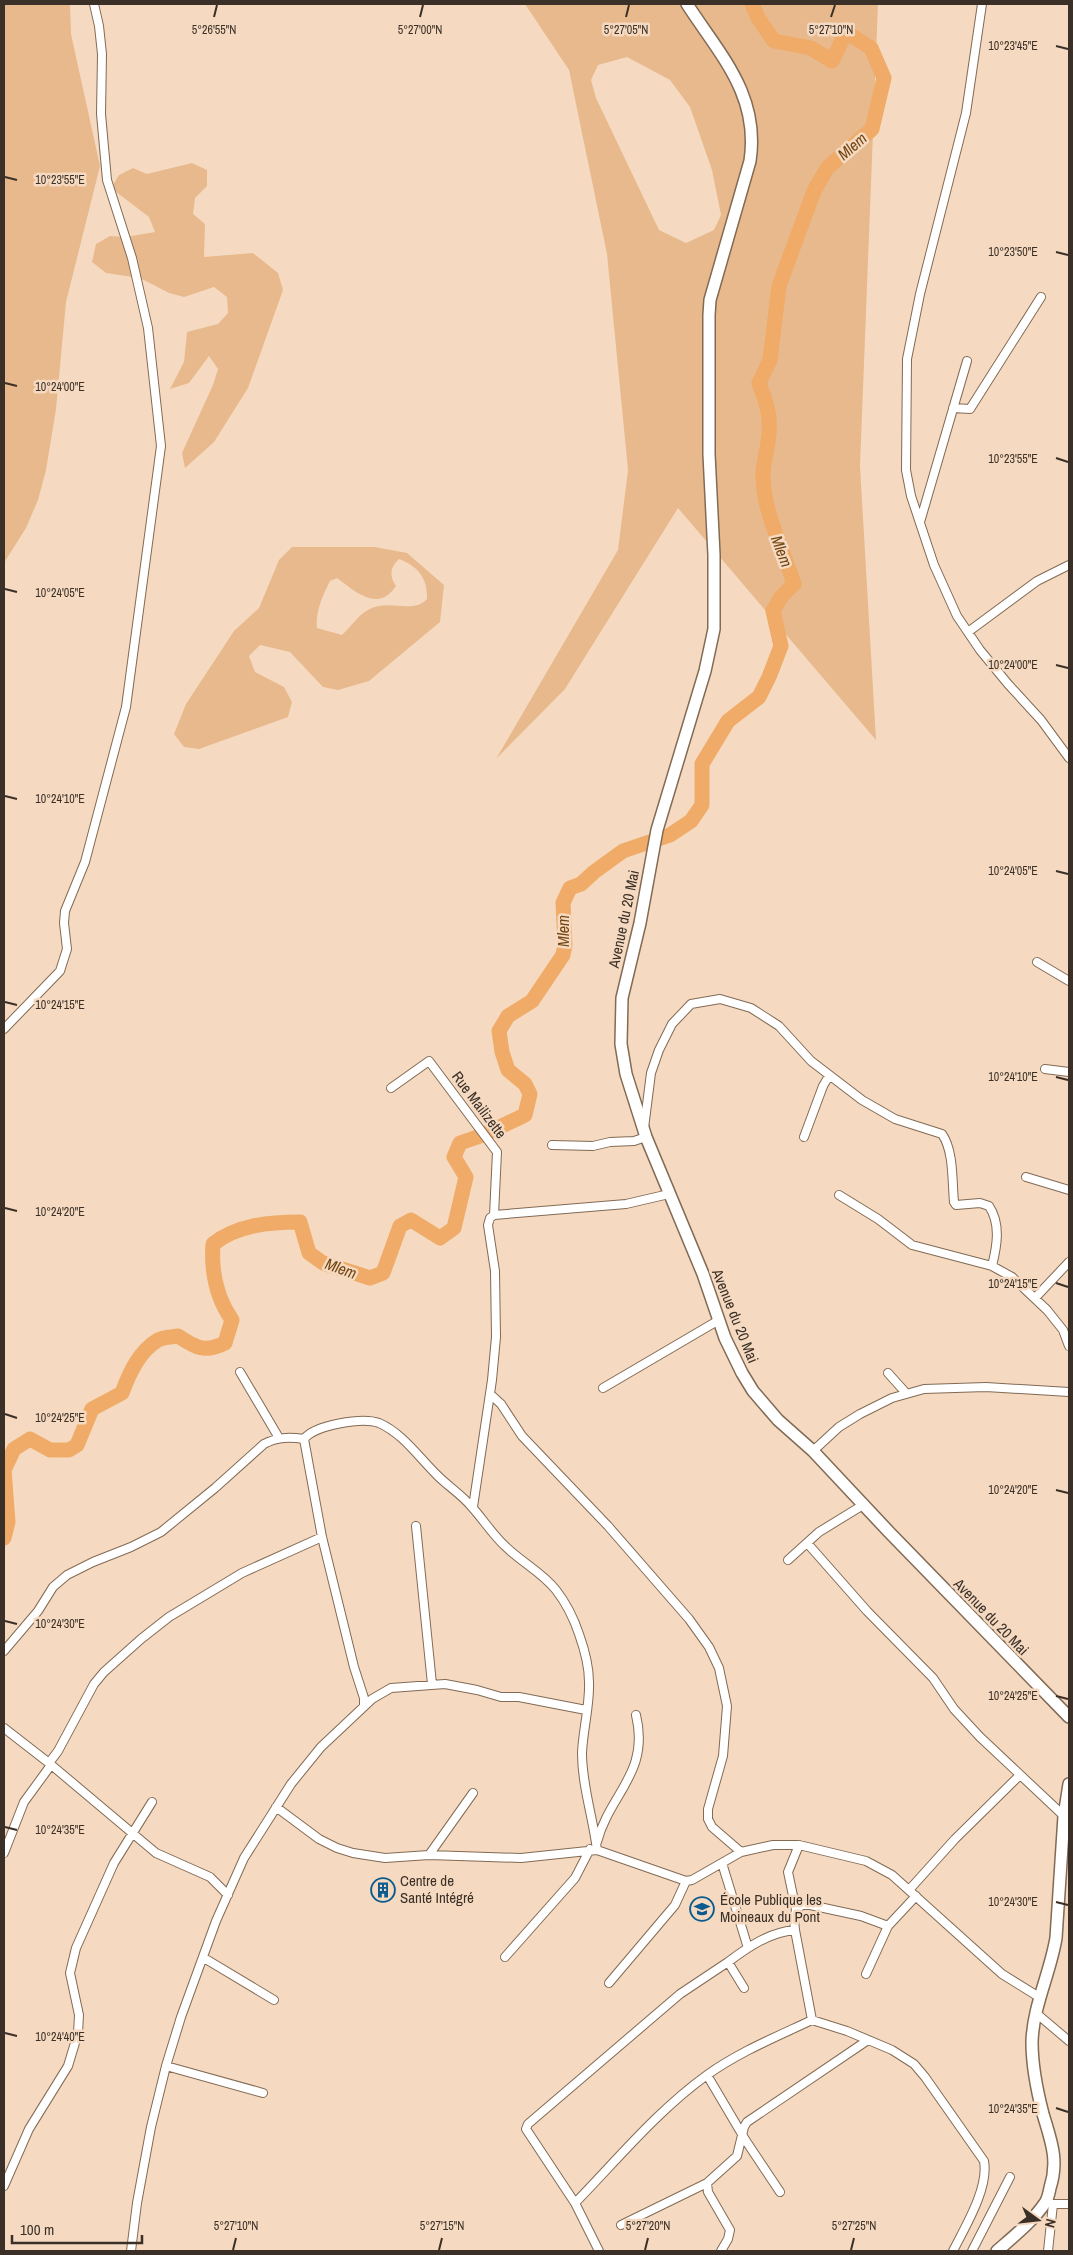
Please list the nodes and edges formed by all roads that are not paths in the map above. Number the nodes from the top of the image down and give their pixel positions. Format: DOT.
graph roads {
  1 [pos="94,4"];
  2 [pos="687,4"];
  3 [pos="982,4"];
  4 [pos="1041,297"];
  5 [pos="967,361"];
  6 [pos="953,408"];
  7 [pos="920,522"];
  8 [pos="1069,566"];
  9 [pos="968,632"];
  10 [pos="1069,758"];
  11 [pos="1037,962"];
  12 [pos="1069,981"];
  13 [pos="4,1029"];
  14 [pos="1044,1069"];
  15 [pos="1069,1072"];
  16 [pos="829,1076"];
  17 [pos="391,1088"];
  18 [pos="645,1134"];
  19 [pos="804,1137"];
  20 [pos="552,1146"];
  21 [pos="1026,1178"];
  22 [pos="1069,1190"];
  23 [pos="669,1194"];
  24 [pos="839,1195"];
  25 [pos="494,1215"];
  26 [pos="1069,1262"];
  27 [pos="992,1266"];
  28 [pos="1035,1298"];
  29 [pos="719,1320"];
  30 [pos="1069,1346"];
  31 [pos="240,1372"];
  32 [pos="888,1373"];
  33 [pos="603,1388"];
  34 [pos="1069,1392"];
  35 [pos="906,1393"];
  36 [pos="490,1394"];
  37 [pos="279,1438"];
  38 [pos="304,1439"];
  39 [pos="813,1451"];
  40 [pos="863,1505"];
  41 [pos="473,1507"];
  42 [pos="416,1526"];
  43 [pos="322,1537"];
  44 [pos="808,1544"];
  45 [pos="788,1560"];
  46 [pos="4,1651"];
  47 [pos="432,1684"];
  48 [pos="364,1706"];
  49 [pos="586,1710"];
  50 [pos="636,1716"];
  51 [pos="1069,1717"];
  52 [pos="4,1728"];
  53 [pos="50,1764"];
  54 [pos="1020,1776"];
  55 [pos="1069,1784"];
  56 [pos="473,1793"];
  57 [pos="152,1802"];
  58 [pos="1068,1803"];
  59 [pos="276,1807"];
  60 [pos="1064,1816"];
  61 [pos="132,1832"];
  62 [pos="799,1846"];
  63 [pos="594,1848"];
  64 [pos="741,1852"];
  65 [pos="4,1853"];
  66 [pos="429,1855"];
  67 [pos="722,1863"];
  68 [pos="686,1881"];
  69 [pos="912,1893"];
  70 [pos="228,1895"];
  71 [pos="796,1910"];
  72 [pos="888,1926"];
  73 [pos="795,1930"];
  74 [pos="748,1948"];
  75 [pos="505,1957"];
  76 [pos="204,1958"];
  77 [pos="728,1962"];
  78 [pos="866,1974"];
  79 [pos="609,1983"];
  80 [pos="744,1988"];
  81 [pos="1039,1997"];
  82 [pos="274,2000"];
  83 [pos="1036,2013"];
  84 [pos="812,2020"];
  85 [pos="868,2040"];
  86 [pos="1069,2042"];
  87 [pos="166,2066"];
  88 [pos="707,2075"];
  89 [pos="262,2093"];
  90 [pos="742,2134"];
  91 [pos="1010,2177"];
  92 [pos="707,2183"];
  93 [pos="4,2186"];
  94 [pos="780,2192"];
  95 [pos="575,2203"];
  96 [pos="1049,2203"];
  97 [pos="1069,2204"];
  98 [pos="622,2225"];
  99 [pos="131,2251"];
  100 [pos="599,2251"];
  101 [pos="721,2251"];
  102 [pos="952,2251"];
  103 [pos="972,2251"];
  104 [pos="997,2251"];
  105 [pos="1048,2251"];
  1 -- 13 [label="street"];
  2 -- 18 [label="main road, Avenue du 20 Mai"];
  3 -- 7 [label="street"];
  4 -- 6 [label="street"];
  5 -- 6 [label="street"];
  6 -- 7 [label="street"];
  7 -- 9 [label="street"];
  8 -- 9 [label="street"];
  9 -- 10 [label="street"];
  11 -- 12 [label="street"];
  14 -- 15 [label="street"];
  16 -- 18 [label="street"];
  16 -- 19 [label="street"];
  16 -- 27 [label="street"];
  17 -- 25 [label="street, Rue Mailizette"];
  18 -- 20 [label="street"];
  18 -- 23 [label="main road, Avenue du 20 Mai"];
  21 -- 22 [label="street"];
  23 -- 25 [label="street"];
  23 -- 29 [label="main road, Avenue du 20 Mai"];
  24 -- 27 [label="street"];
  25 -- 36 [label="street"];
  26 -- 28 [label="street"];
  27 -- 28 [label="street"];
  28 -- 30 [label="street"];
  29 -- 33 [label="street"];
  29 -- 39 [label="main road, Avenue du 20 Mai"];
  31 -- 37 [label="street"];
  32 -- 35 [label="street"];
  34 -- 35 [label="street"];
  35 -- 39 [label="street"];
  36 -- 41 [label="street"];
  36 -- 64 [label="street"];
  37 -- 38 [label="street"];
  37 -- 46 [label="street"];
  38 -- 41 [label="street"];
  38 -- 43 [label="street"];
  39 -- 40 [label="main road, Avenue du 20 Mai"];
  40 -- 44 [label="street"];
  40 -- 51 [label="main road, Avenue du 20 Mai"];
  41 -- 49 [label="street"];
  42 -- 47 [label="street"];
  43 -- 48 [label="street"];
  43 -- 53 [label="street"];
  44 -- 45 [label="street"];
  44 -- 54 [label="street"];
  47 -- 48 [label="street"];
  47 -- 49 [label="street"];
  48 -- 59 [label="street"];
  49 -- 63 [label="street"];
  50 -- 63 [label="street"];
  52 -- 53 [label="street"];
  53 -- 61 [label="street"];
  53 -- 65 [label="street"];
  54 -- 60 [label="street"];
  54 -- 69 [label="street"];
  55 -- 58 [label="main road"];
  56 -- 66 [label="street"];
  57 -- 61 [label="street"];
  58 -- 60 [label="main road"];
  59 -- 66 [label="street"];
  59 -- 70 [label="street"];
  60 -- 81 [label="main road"];
  61 -- 70 [label="street"];
  61 -- 93 [label="street"];
  62 -- 64 [label="street"];
  62 -- 69 [label="street"];
  62 -- 71 [label="street"];
  63 -- 66 [label="street"];
  63 -- 68 [label="street"];
  63 -- 75 [label="street"];
  64 -- 67 [label="street"];
  67 -- 68 [label="street"];
  67 -- 74 [label="street"];
  68 -- 79 [label="street"];
  69 -- 72 [label="street"];
  69 -- 81 [label="street"];
  70 -- 76 [label="street"];
  71 -- 72 [label="street"];
  71 -- 73 [label="street"];
  72 -- 78 [label="street"];
  73 -- 74 [label="street"];
  73 -- 84 [label="street"];
  74 -- 77 [label="street"];
  76 -- 82 [label="street"];
  76 -- 87 [label="street"];
  77 -- 80 [label="street"];
  77 -- 95 [label="street"];
  81 -- 83 [label="main road"];
  83 -- 86 [label="street"];
  83 -- 96 [label="main road"];
  84 -- 85 [label="street"];
  84 -- 88 [label="street"];
  85 -- 90 [label="street"];
  85 -- 102 [label="street"];
  87 -- 89 [label="street"];
  87 -- 99 [label="street"];
  88 -- 90 [label="street"];
  88 -- 95 [label="street"];
  90 -- 92 [label="street"];
  90 -- 94 [label="street"];
  91 -- 103 [label="street"];
  92 -- 98 [label="street"];
  92 -- 101 [label="street"];
  95 -- 100 [label="street"];
  96 -- 97 [label="street"];
  96 -- 104 [label="main road"];
  96 -- 105 [label="street"];
}
